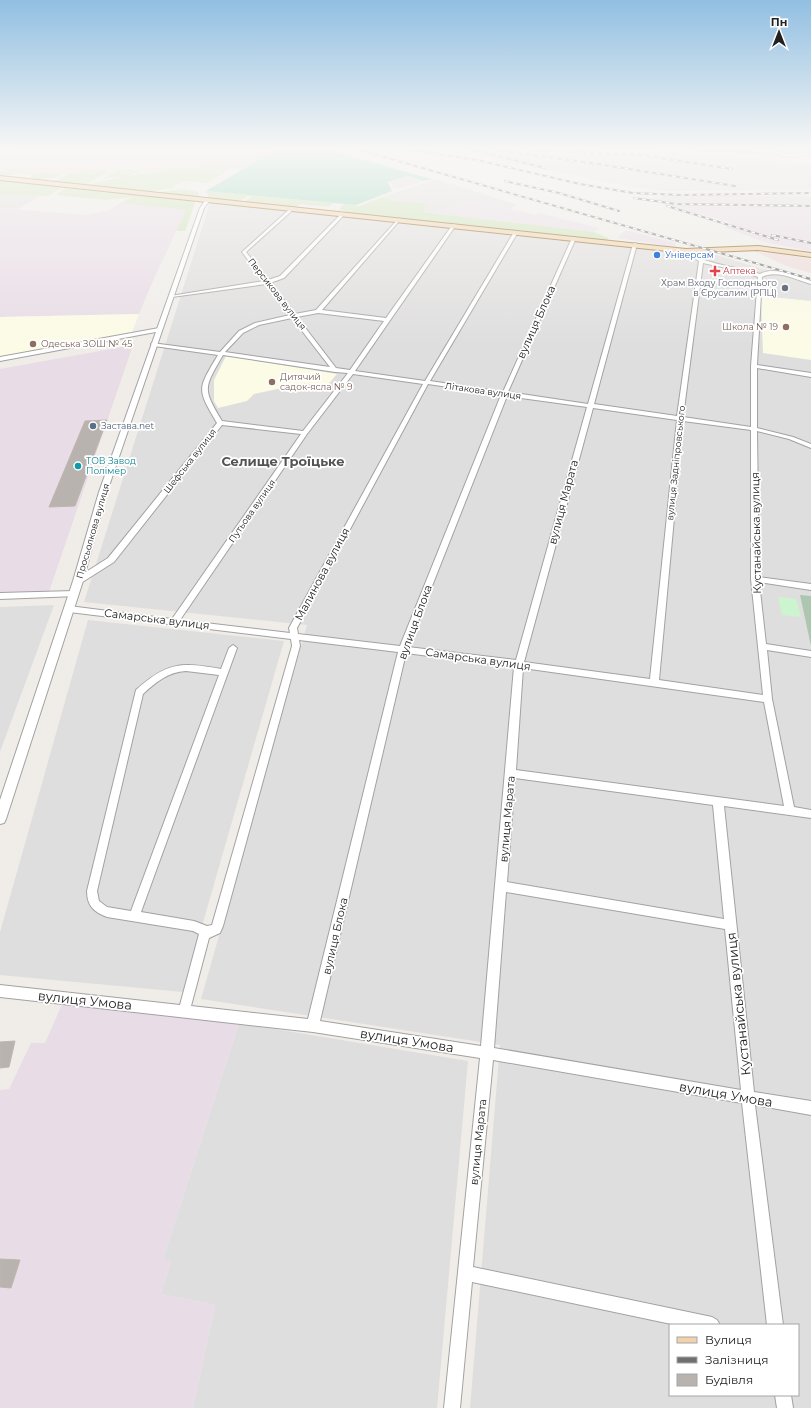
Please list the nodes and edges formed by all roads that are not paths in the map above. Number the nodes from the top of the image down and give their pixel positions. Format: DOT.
graph roads {
  1 [pos="343,214"];
  2 [pos="200,215"];
  3 [pos="286,215"];
  4 [pos="351,215"];
  5 [pos="399,219"];
  6 [pos="454,225"];
  7 [pos="516,232"];
  8 [pos="574,238"];
  9 [pos="635,244"];
  10 [pos="648,246"];
  11 [pos="686,251"];
  12 [pos="811,255"];
  13 [pos="701,260"];
  14 [pos="760,276"];
  15 [pos="268,282"];
  16 [pos="811,283"];
  17 [pos="172,296"];
  18 [pos="318,311"];
  19 [pos="294,315"];
  20 [pos="387,320"];
  21 [pos="159,330"];
  22 [pos="154,344"];
  23 [pos="221,354"];
  24 [pos="0,359"];
  25 [pos="754,366"];
  26 [pos="335,370"];
  27 [pos="351,372"];
  28 [pos="811,374"];
  29 [pos="426,383"];
  30 [pos="505,393"];
  31 [pos="590,406"];
  32 [pos="680,420"];
  33 [pos="220,423"];
  34 [pos="755,429"];
  35 [pos="305,434"];
  36 [pos="811,446"];
  37 [pos="755,580"];
  38 [pos="78,581"];
  39 [pos="811,587"];
  40 [pos="74,594"];
  41 [pos="0,596"];
  42 [pos="69,609"];
  43 [pos="175,621"];
  44 [pos="295,636"];
  45 [pos="762,646"];
  46 [pos="233,648"];
  47 [pos="403,649"];
  48 [pos="811,654"];
  49 [pos="519,664"];
  50 [pos="223,673"];
  51 [pos="654,684"];
  52 [pos="768,700"];
  53 [pos="511,773"];
  54 [pos="718,802"];
  55 [pos="790,811"];
  56 [pos="811,814"];
  57 [pos="0,819"];
  58 [pos="501,886"];
  59 [pos="134,917"];
  60 [pos="731,925"];
  61 [pos="208,932"];
  62 [pos="0,990"];
  63 [pos="184,1011"];
  64 [pos="313,1026"];
  65 [pos="486,1053"];
  66 [pos="748,1098"];
  67 [pos="811,1108"];
  68 [pos="465,1273"];
  69 [pos="707,1324"];
  70 [pos="775,1324"];
  71 [pos="783,1396"];
  72 [pos="452,1408"];
  73 [pos="785,1408"];
  1 -- 15 [label="street"];
  2 -- 17 [label="street, Просьолкова вулиця"];
  3 -- 15 [label="street, Персикова вулиця"];
  4 -- 5 [label="main road"];
  5 -- 6 [label="main road"];
  5 -- 18 [label="street"];
  6 -- 7 [label="main road"];
  6 -- 20 [label="street, Путьова вулиця"];
  7 -- 8 [label="main road"];
  7 -- 29 [label="street, Малинова вулиця"];
  8 -- 9 [label="main road"];
  8 -- 30 [label="street, вулиця Блока"];
  9 -- 10 [label="main road"];
  9 -- 31 [label="street, вулиця Марата"];
  10 -- 11 [label="main road"];
  10 -- 12 [label="main road"];
  11 -- 12 [label="main road"];
  11 -- 13 [label="street"];
  13 -- 14 [label="street"];
  13 -- 32 [label="street, вулиця Задніпровського"];
  14 -- 16 [label="street"];
  14 -- 25 [label="street, Кустанайська вулиця"];
  15 -- 17 [label="street"];
  15 -- 19 [label="street, Персикова вулиця"];
  17 -- 21 [label="street, Просьолкова вулиця"];
  18 -- 19 [label="street, Шефська вулиця"];
  18 -- 20 [label="street, Шефська вулиця"];
  19 -- 23 [label="street, Шефська вулиця"];
  19 -- 26 [label="street, Персикова вулиця"];
  20 -- 27 [label="street, Путьова вулиця"];
  21 -- 22 [label="street, Просьолкова вулиця"];
  21 -- 24 [label="street"];
  22 -- 23 [label="street, Літакова вулиця"];
  22 -- 38 [label="street, Просьолкова вулиця"];
  23 -- 26 [label="street, Літакова вулиця"];
  23 -- 33 [label="street, Шефська вулиця"];
  25 -- 28 [label="street"];
  25 -- 34 [label="street, Кустанайська вулиця"];
  26 -- 27 [label="street, Літакова вулиця"];
  27 -- 29 [label="street, Літакова вулиця"];
  27 -- 35 [label="street, Путьова вулиця"];
  29 -- 30 [label="street, Літакова вулиця"];
  29 -- 44 [label="street, Малинова вулиця"];
  30 -- 31 [label="street, Літакова вулиця"];
  30 -- 47 [label="street, вулиця Блока"];
  31 -- 32 [label="street, Літакова вулиця"];
  31 -- 49 [label="street, вулиця Марата"];
  32 -- 34 [label="street, Літакова вулиця"];
  32 -- 51 [label="street, вулиця Задніпровського"];
  33 -- 35 [label="street"];
  33 -- 38 [label="street, Шефська вулиця"];
  34 -- 36 [label="street, Літакова вулиця"];
  34 -- 37 [label="street, Кустанайська вулиця"];
  35 -- 43 [label="street, Путьова вулиця"];
  37 -- 39 [label="street"];
  37 -- 45 [label="street, Кустанайська вулиця"];
  38 -- 40 [label="street, Просьолкова вулиця"];
  40 -- 41 [label="street"];
  40 -- 42 [label="street, Просьолкова вулиця"];
  42 -- 43 [label="street, Самарська вулиця"];
  42 -- 57 [label="street, Просьолкова вулиця"];
  43 -- 44 [label="street, Самарська вулиця"];
  44 -- 47 [label="street, Самарська вулиця"];
  44 -- 61 [label="street, Малинова вулиця"];
  45 -- 48 [label="street"];
  45 -- 52 [label="street, Кустанайська вулиця"];
  46 -- 50 [label="street"];
  47 -- 49 [label="street, Самарська вулиця"];
  47 -- 64 [label="street, вулиця Блока"];
  49 -- 51 [label="street, Самарська вулиця"];
  49 -- 53 [label="street, вулиця Марата"];
  50 -- 59 [label="street"];
  50 -- 59 [label="street"];
  51 -- 52 [label="street, Самарська вулиця"];
  52 -- 55 [label="street, Кустанайська вулиця"];
  53 -- 54 [label="street"];
  53 -- 58 [label="street, вулиця Марата"];
  54 -- 55 [label="street"];
  54 -- 60 [label="street, Кустанайська вулиця"];
  55 -- 56 [label="street"];
  58 -- 60 [label="street"];
  58 -- 65 [label="street, вулиця Марата"];
  59 -- 61 [label="street"];
  60 -- 66 [label="street, Кустанайська вулиця"];
  61 -- 63 [label="street, Малинова вулиця"];
  62 -- 63 [label="street, вулиця Умова"];
  63 -- 64 [label="street, вулиця Умова"];
  64 -- 65 [label="street, вулиця Умова"];
  65 -- 66 [label="street, вулиця Умова"];
  65 -- 68 [label="street, вулиця Марата"];
  66 -- 67 [label="street, вулиця Умова"];
  66 -- 70 [label="street, Кустанайська вулиця"];
  68 -- 69 [label="street"];
  68 -- 72 [label="street, вулиця Марата"];
  71 -- 73 [label="street"];
}
